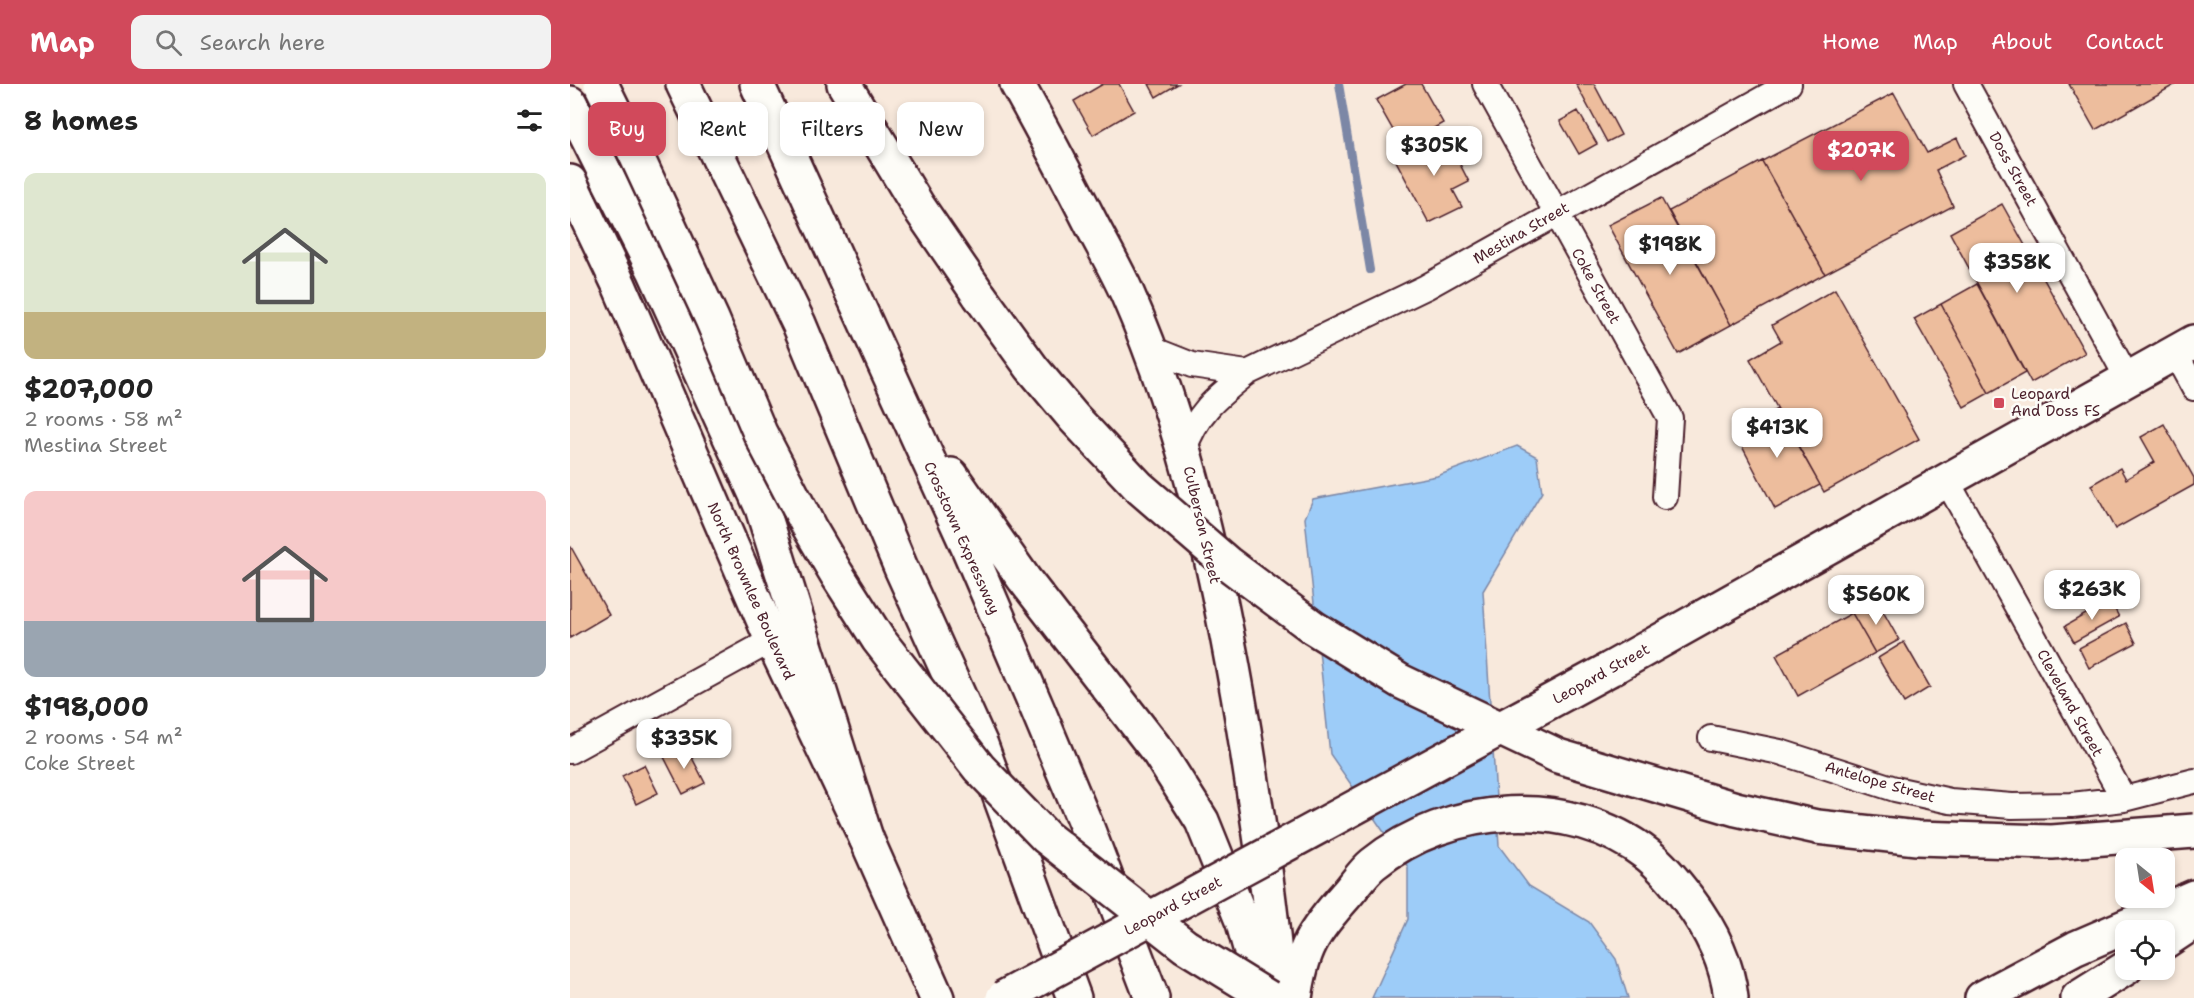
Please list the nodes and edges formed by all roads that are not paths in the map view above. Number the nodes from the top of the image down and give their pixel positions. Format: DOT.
graph roads {
  1 [pos="601,84"];
  2 [pos="683,84"];
  3 [pos="757,84"];
  4 [pos="844,84"];
  5 [pos="1017,84"];
  6 [pos="1485,84"];
  7 [pos="1789,84"];
  8 [pos="1966,84"];
  9 [pos="570,103"];
  10 [pos="570,182"];
  11 [pos="1556,213"];
  12 [pos="577,215"];
  13 [pos="1149,348"];
  14 [pos="2185,348"];
  15 [pos="1247,373"];
  16 [pos="2128,379"];
  17 [pos="2194,388"];
  18 [pos="907,416"];
  19 [pos="1184,450"];
  20 [pos="1947,481"];
  21 [pos="1665,496"];
  22 [pos="772,640"];
  23 [pos="1711,738"];
  24 [pos="570,751"];
  25 [pos="2194,781"];
  26 [pos="2124,799"];
  27 [pos="2194,831"];
  28 [pos="866,838"];
  29 [pos="2194,897"];
  30 [pos="2194,922"];
  31 [pos="2175,935"];
  32 [pos="2115,975"];
  33 [pos="937,998"];
  34 [pos="1003,998"];
  35 [pos="1074,998"];
  36 [pos="1152,998"];
  37 [pos="1264,998"];
  38 [pos="1269,998"];
  39 [pos="1279,998"];
  40 [pos="1295,998"];
  41 [pos="1731,998"];
  42 [pos="1982,998"];
  43 [pos="2078,998"];
  1 -- 38 [label="main road, bridge"];
  2 -- 35 [label="main road"];
  3 -- 18 [label="main road, Crosstown Expressway"];
  4 -- 27 [label="main road, bridge"];
  5 -- 13 [label="main road, Culberson Street"];
  6 -- 11 [label="street, Coke Street"];
  7 -- 11 [label="street, Mestina Street"];
  8 -- 16 [label="street, Doss Street"];
  9 -- 28 [label="main road"];
  10 -- 12 [label="main road, North Brownlee Boulevard"];
  11 -- 15 [label="street, Mestina Street"];
  11 -- 21 [label="street, Coke Street"];
  12 -- 22 [label="main road, North Brownlee Boulevard"];
  13 -- 15 [label="street"];
  13 -- 19 [label="main road, Culberson Street"];
  14 -- 16 [label="main road, Leopard Street"];
  14 -- 17 [label="street"];
  15 -- 19 [label="street, Mestina Street"];
  16 -- 20 [label="main road, Leopard Street"];
  18 -- 36 [label="main road, Crosstown Expressway"];
  18 -- 37 [label="main road"];
  19 -- 39 [label="main road, Culberson Street"];
  20 -- 26 [label="street, Cleveland Street"];
  20 -- 34 [label="main road, Leopard Street, bridge"];
  22 -- 24 [label="street"];
  22 -- 28 [label="main road, North Brownlee Boulevard"];
  23 -- 26 [label="street, Antelope Street"];
  25 -- 26 [label="street, Antelope Street"];
  28 -- 33 [label="main road, North Brownlee Boulevard"];
  29 -- 42 [label="main road"];
  30 -- 31 [label="main road"];
  32 -- 43 [label="main road"];
  40 -- 41 [label="main road"];
}
